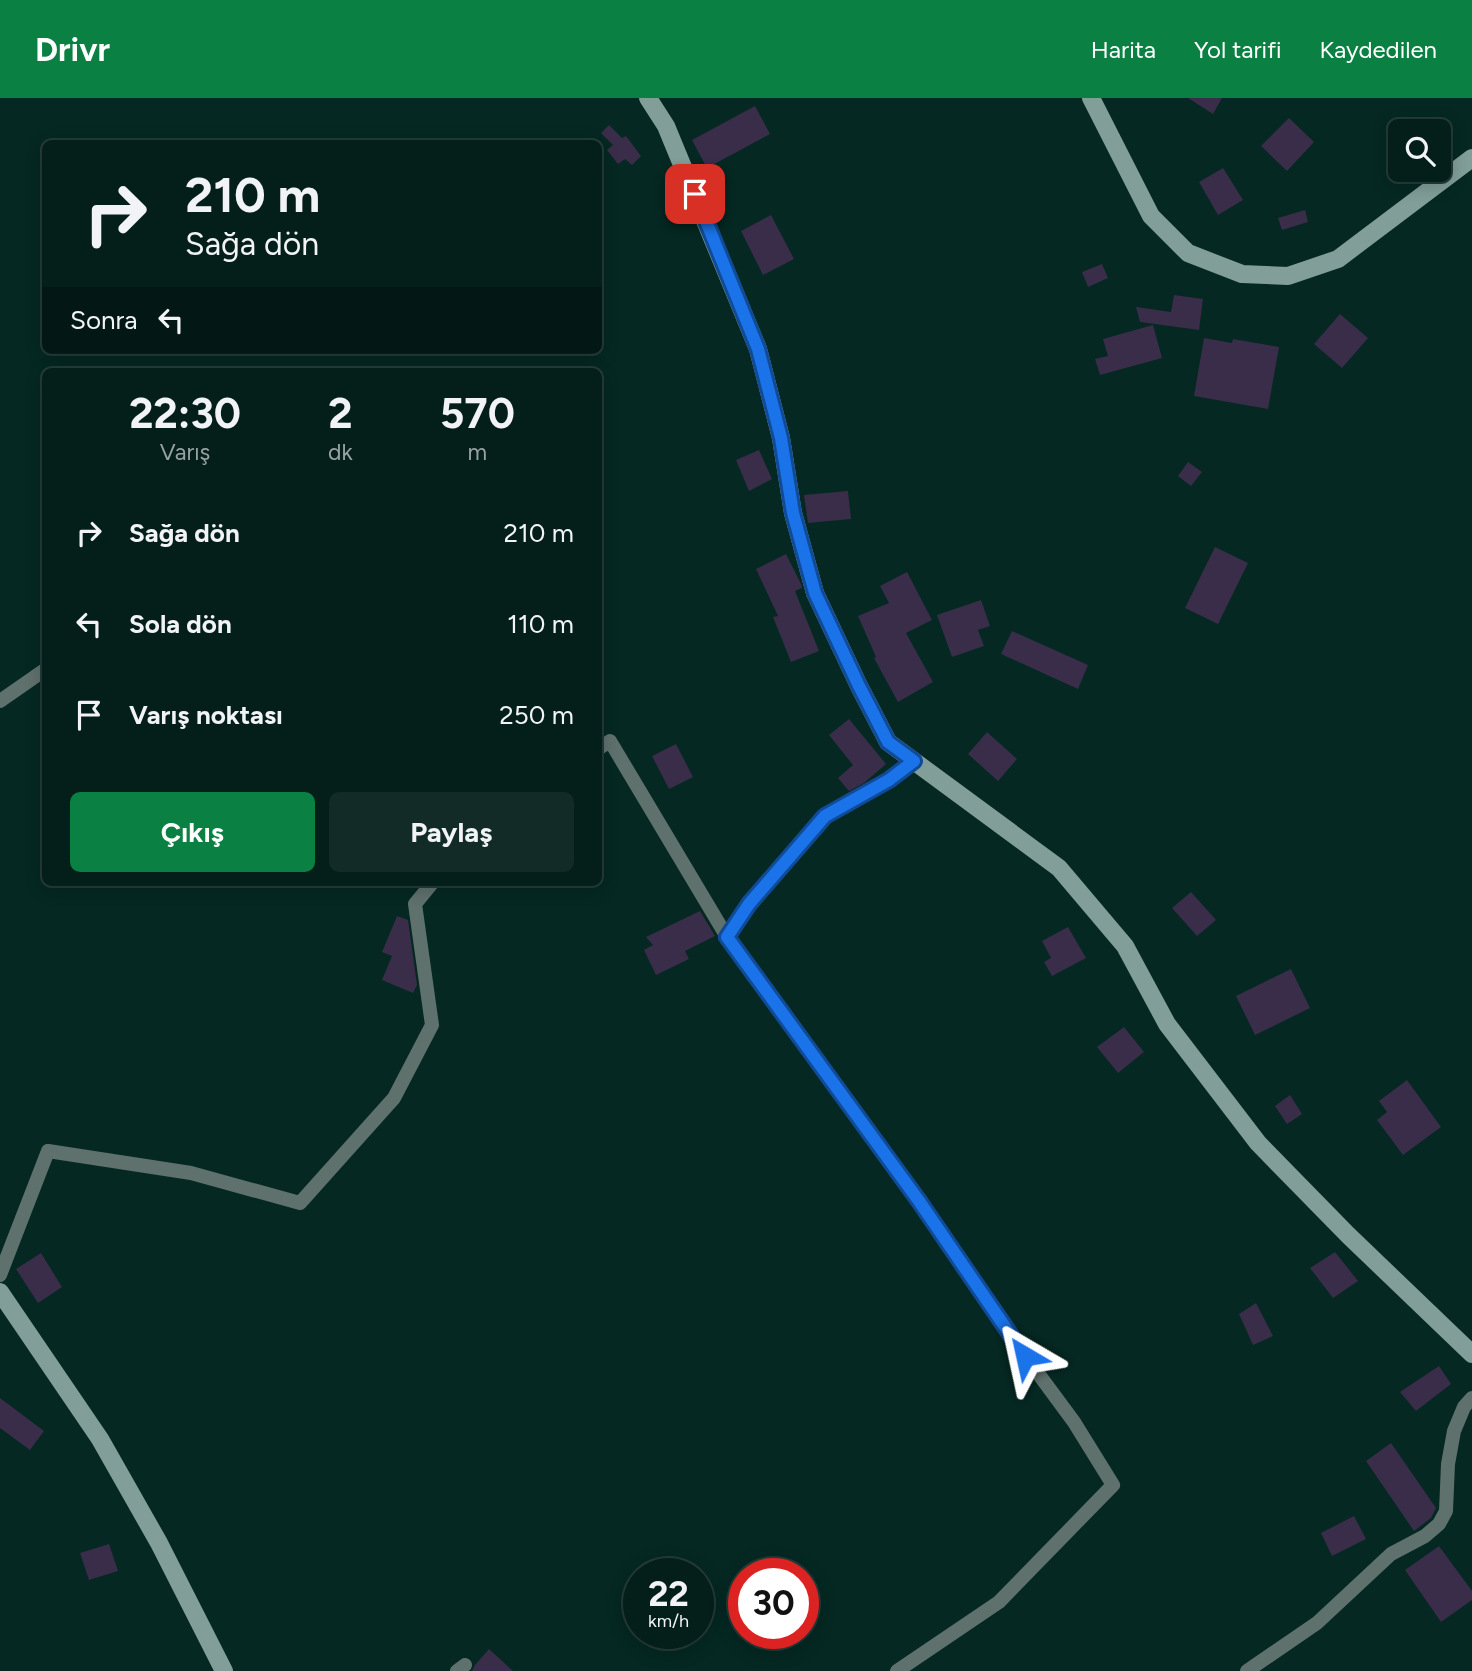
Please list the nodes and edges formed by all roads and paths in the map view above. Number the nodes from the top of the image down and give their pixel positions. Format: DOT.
graph roads {
  1 [pos="648,98"];
  2 [pos="1091,98"];
  3 [pos="1472,158"];
  4 [pos="42,672"];
  5 [pos="0,701"];
  6 [pos="602,746"];
  7 [pos="914,761"];
  8 [pos="430,886"];
  9 [pos="727,937"];
  10 [pos="0,1275"];
  11 [pos="0,1292"];
  12 [pos="1472,1354"];
  13 [pos="1472,1398"];
  14 [pos="224,1671"];
  15 [pos="897,1671"];
  16 [pos="1247,1671"];
  1 -- 7 [label="street"];
  2 -- 3 [label="street"];
  4 -- 5 [label="street"];
  6 -- 9 [label="street"];
  7 -- 9 [label="street"];
  7 -- 12 [label="street"];
  8 -- 10 [label="street"];
  9 -- 15 [label="street"];
  11 -- 14 [label="street"];
  13 -- 16 [label="street"];
}
